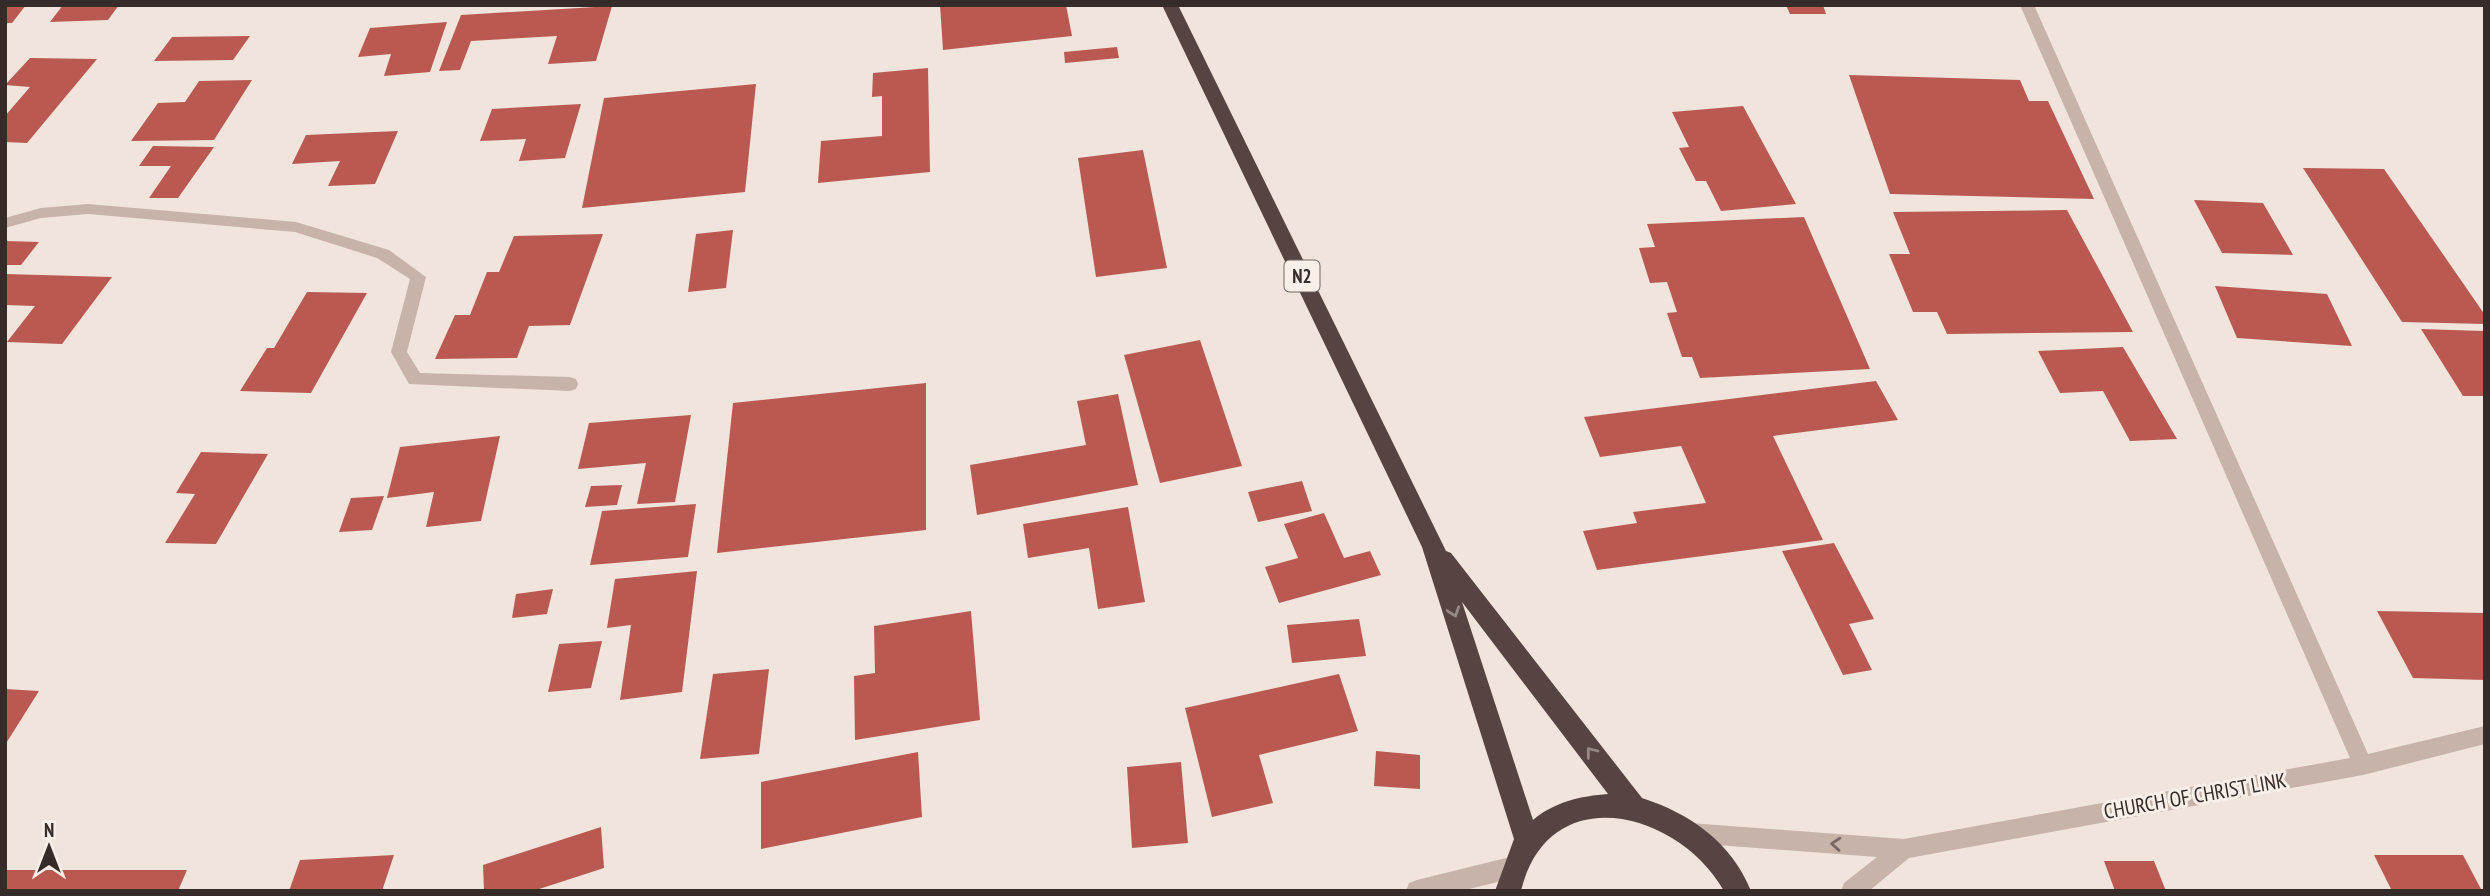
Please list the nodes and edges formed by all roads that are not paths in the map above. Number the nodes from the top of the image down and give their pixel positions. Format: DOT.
graph roads {
  1 [pos="1170,5"];
  2 [pos="2027,5"];
  3 [pos="5,223"];
  4 [pos="570,384"];
  5 [pos="1433,547"];
  6 [pos="2485,735"];
  7 [pos="2363,765"];
  8 [pos="1633,807"];
  9 [pos="1690,832"];
  10 [pos="1528,842"];
  11 [pos="1904,849"];
  12 [pos="1511,879"];
  13 [pos="1417,891"];
  14 [pos="1738,891"];
  15 [pos="1852,891"];
  1 -- 5 [label="highway, N2"];
  2 -- 7 [label="street"];
  3 -- 4 [label="street"];
  8 -- 5 [label="highway, N2, one-way"];
  5 -- 10 [label="highway, N2, one-way"];
  6 -- 7 [label="street, CHURCH OF CHRIST LINK"];
  7 -- 11 [label="street, CHURCH OF CHRIST LINK"];
  8 -- 9 [label="highway"];
  8 -- 10 [label="highway"];
  11 -- 9 [label="street, CHURCH OF CHRIST LINK, one-way"];
  9 -- 14 [label="highway"];
  10 -- 12 [label="highway"];
  11 -- 15 [label="street, CHURCH OF CHRIST LINK"];
  12 -- 13 [label="street"];
}
